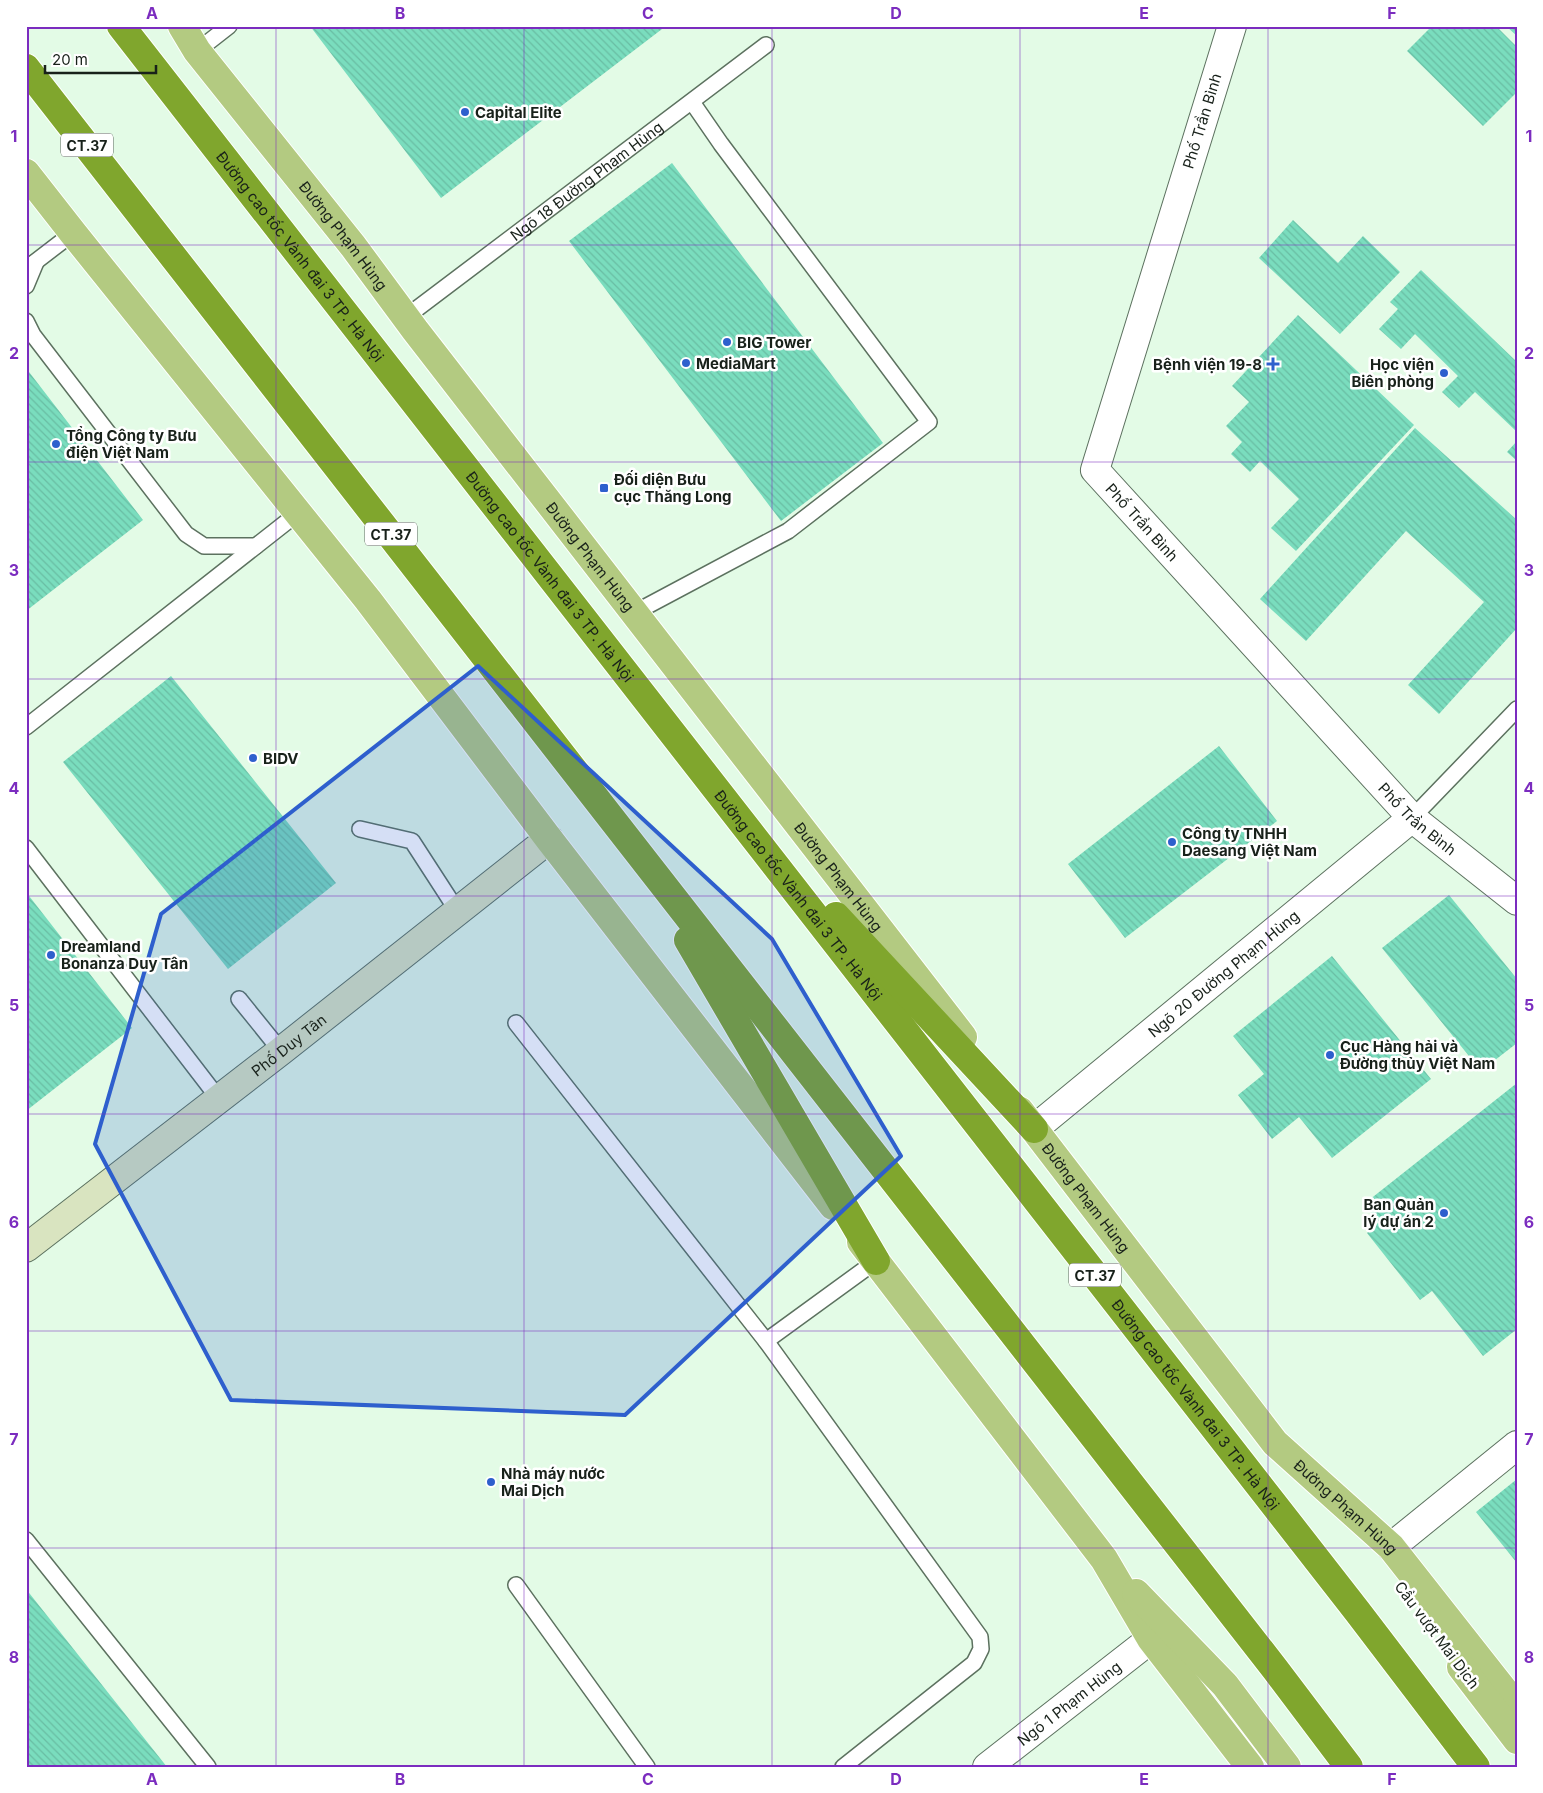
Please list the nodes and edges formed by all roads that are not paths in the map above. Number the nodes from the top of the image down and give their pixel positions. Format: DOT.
graph roads {
  1 [pos="121,26"];
  2 [pos="182,26"];
  3 [pos="229,26"];
  4 [pos="1232,26"];
  5 [pos="766,45"];
  6 [pos="197,51"];
  7 [pos="26,68"];
  8 [pos="692,102"];
  9 [pos="26,173"];
  10 [pos="73,233"];
  11 [pos="31,265"];
  12 [pos="26,286"];
  13 [pos="406,317"];
  14 [pos="26,321"];
  15 [pos="298,513"];
  16 [pos="256,546"];
  17 [pos="634,613"];
  18 [pos="1517,709"];
  19 [pos="26,726"];
  20 [pos="712,784"];
  21 [pos="1412,818"];
  22 [pos="360,829"];
  23 [pos="549,840"];
  24 [pos="633,846"];
  25 [pos="26,848"];
  26 [pos="1517,902"];
  27 [pos="458,912"];
  28 [pos="239,999"];
  29 [pos="516,1023"];
  30 [pos="280,1051"];
  31 [pos="219,1099"];
  32 [pos="1034,1129"];
  33 [pos="26,1248"];
  34 [pos="876,1261"];
  35 [pos="766,1341"];
  36 [pos="1275,1443"];
  37 [pos="1517,1445"];
  38 [pos="26,1540"];
  39 [pos="1391,1546"];
  40 [pos="1104,1559"];
  41 [pos="516,1585"];
  42 [pos="1151,1639"];
  43 [pos="1517,1707"];
  44 [pos="1517,1740"];
  45 [pos="208,1767"];
  46 [pos="647,1767"];
  47 [pos="843,1767"];
  48 [pos="987,1767"];
  49 [pos="1250,1767"];
  50 [pos="1287,1767"];
  51 [pos="1349,1767"];
  52 [pos="1476,1767"];
  1 -- 20 [label="highway, Đường cao tốc Vành đai 3 TP. Hà Nội / CT.37"];
  2 -- 6 [label="main road, Đường Phạm Hùng"];
  3 -- 6 [label="lane"];
  4 -- 21 [label="street, Phố Trần Bình"];
  5 -- 8 [label="lane, Ngõ 18 Đường Phạm Hùng"];
  6 -- 13 [label="main road, Đường Phạm Hùng"];
  7 -- 24 [label="highway, CT.37"];
  8 -- 13 [label="lane, Ngõ 18 Đường Phạm Hùng"];
  8 -- 17 [label="lane"];
  9 -- 10 [label="main road"];
  10 -- 11 [label="lane"];
  10 -- 15 [label="main road"];
  11 -- 12 [label="lane"];
  13 -- 17 [label="main road, Đường Phạm Hùng"];
  14 -- 16 [label="lane"];
  15 -- 16 [label="lane"];
  15 -- 23 [label="main road"];
  16 -- 19 [label="lane"];
  17 -- 32 [label="main road, Đường Phạm Hùng"];
  18 -- 21 [label="lane"];
  20 -- 32 [label="highway"];
  20 -- 52 [label="highway, Đường cao tốc Vành đai 3 TP. Hà Nội / CT.37"];
  21 -- 26 [label="street, Phố Trần Bình"];
  21 -- 32 [label="street, Ngõ 20 Đường Phạm Hùng"];
  22 -- 27 [label="lane"];
  23 -- 27 [label="street, Phố Duy Tân"];
  23 -- 34 [label="main road"];
  24 -- 34 [label="highway"];
  24 -- 51 [label="highway, CT.37"];
  25 -- 31 [label="lane"];
  27 -- 30 [label="street, Phố Duy Tân"];
  28 -- 30 [label="lane"];
  29 -- 35 [label="lane"];
  30 -- 31 [label="street, Phố Duy Tân"];
  31 -- 33 [label="street, Phố Duy Tân"];
  32 -- 36 [label="main road, Đường Phạm Hùng"];
  34 -- 35 [label="lane"];
  34 -- 40 [label="main road"];
  35 -- 47 [label="lane"];
  36 -- 39 [label="main road, Đường Phạm Hùng"];
  36 -- 44 [label="main road, Cầu vượt Mai Dịch"];
  37 -- 39 [label="street"];
  38 -- 45 [label="lane"];
  39 -- 43 [label="main road, Đường Phạm Hùng"];
  40 -- 42 [label="main road"];
  40 -- 50 [label="main road"];
  41 -- 46 [label="lane"];
  42 -- 48 [label="street, Ngõ 1 Phạm Hùng"];
  42 -- 49 [label="main road"];
}
